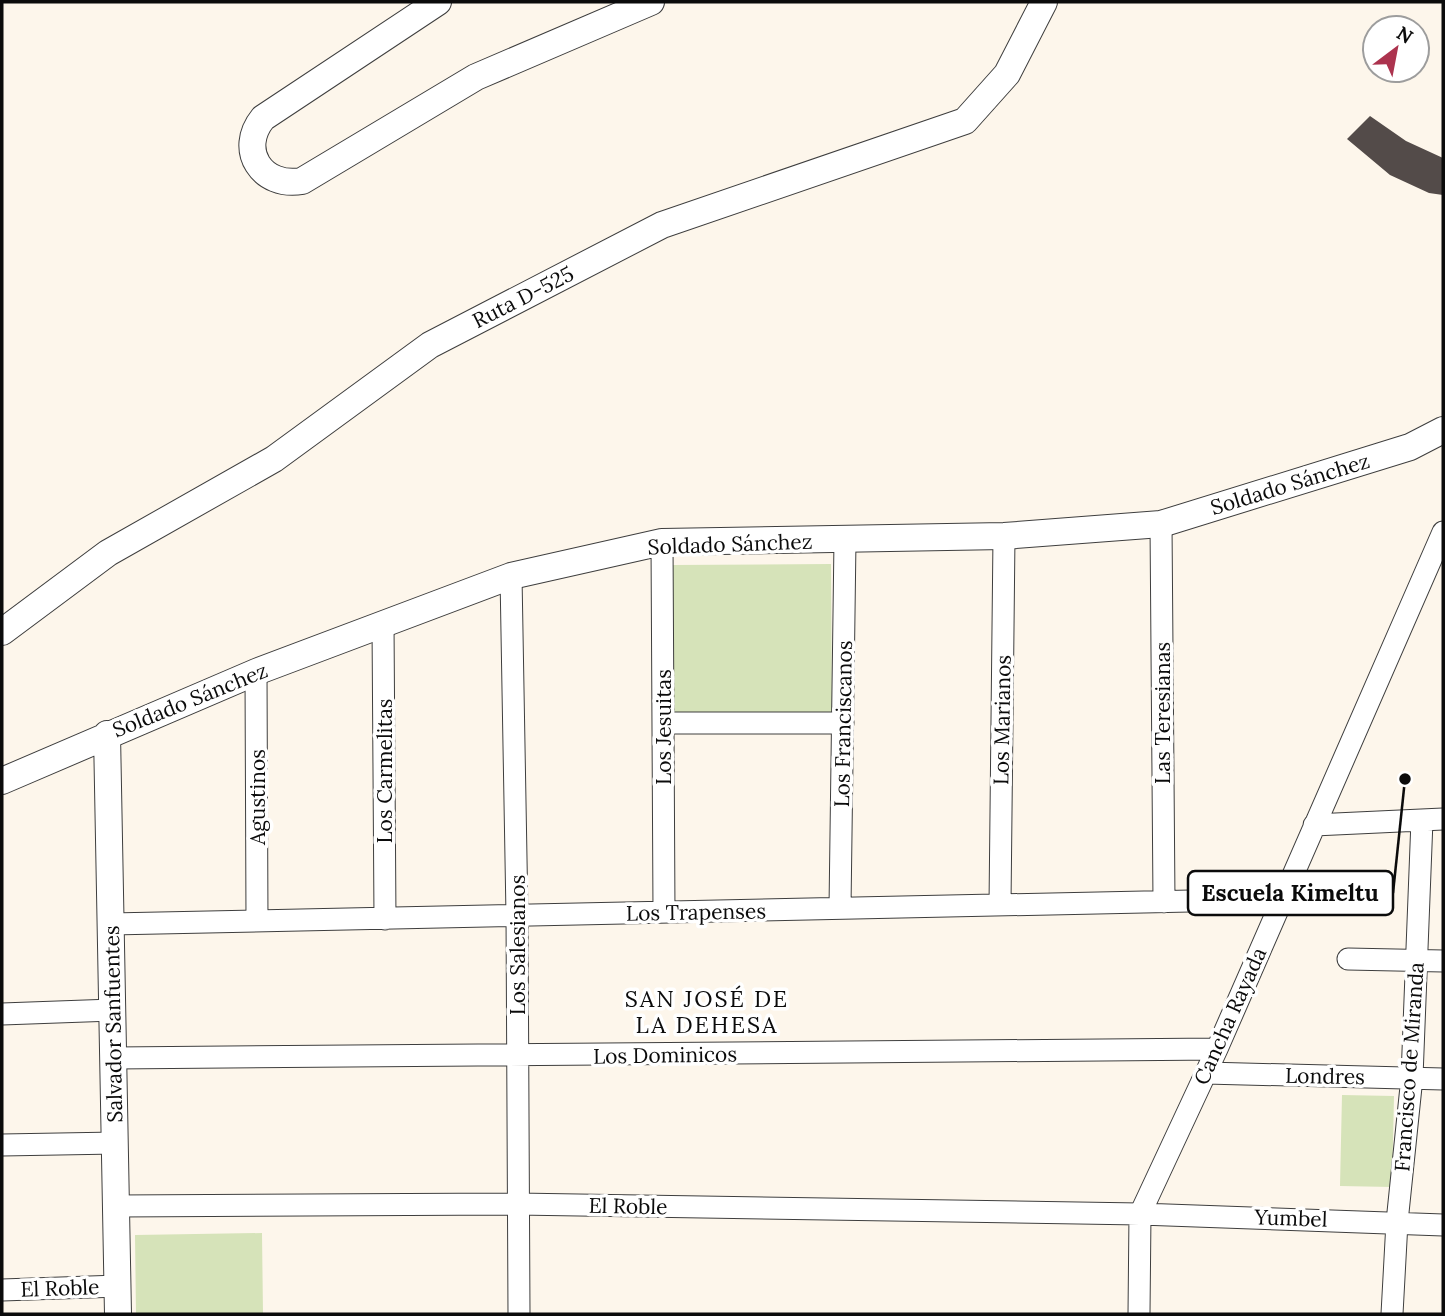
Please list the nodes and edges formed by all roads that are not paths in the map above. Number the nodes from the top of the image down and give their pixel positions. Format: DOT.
graph roads {
  1 [pos="438,2"];
  2 [pos="651,2"];
  3 [pos="1044,2"];
  4 [pos="1443,430"];
  5 [pos="1161,524"];
  6 [pos="1443,532"];
  7 [pos="1004,536"];
  8 [pos="845,540"];
  9 [pos="662,542"];
  10 [pos="511,576"];
  11 [pos="383,624"];
  12 [pos="2,632"];
  13 [pos="256,672"];
  14 [pos="663,723"];
  15 [pos="843,723"];
  16 [pos="107,734"];
  17 [pos="2,781"];
  18 [pos="1443,818"];
  19 [pos="1422,820"];
  20 [pos="1314,825"];
  21 [pos="1281,899"];
  22 [pos="1164,902"];
  23 [pos="1000,905"];
  24 [pos="840,908"];
  25 [pos="664,912"];
  26 [pos="517,915"];
  27 [pos="385,919"];
  28 [pos="257,921"];
  29 [pos="111,924"];
  30 [pos="1348,959"];
  31 [pos="1416,961"];
  32 [pos="1443,961"];
  33 [pos="113,1010"];
  34 [pos="2,1014"];
  35 [pos="1217,1049"];
  36 [pos="517,1057"];
  37 [pos="114,1058"];
  38 [pos="1206,1073"];
  39 [pos="1412,1077"];
  40 [pos="1443,1079"];
  41 [pos="116,1143"];
  42 [pos="2,1145"];
  43 [pos="517,1205"];
  44 [pos="117,1206"];
  45 [pos="1140,1214"];
  46 [pos="1397,1222"];
  47 [pos="1443,1225"];
  48 [pos="119,1286"];
  49 [pos="2,1290"];
  50 [pos="118,1314"];
  51 [pos="519,1314"];
  52 [pos="1139,1314"];
  53 [pos="1392,1314"];
  1 -- 2 [label="street"];
  3 -- 12 [label="street, Ruta D-525"];
  4 -- 5 [label="street, Soldado Sánchez"];
  5 -- 7 [label="street, Soldado Sánchez"];
  5 -- 22 [label="street, Las Teresianas"];
  6 -- 20 [label="street, Cancha Rayada"];
  7 -- 8 [label="street, Soldado Sánchez"];
  7 -- 23 [label="street, Los Marianos"];
  8 -- 9 [label="street, Soldado Sánchez"];
  8 -- 15 [label="street, Los Franciscanos"];
  9 -- 10 [label="street, Soldado Sánchez"];
  9 -- 14 [label="street, Los Jesuitas"];
  10 -- 11 [label="street, Soldado Sánchez"];
  10 -- 26 [label="street, Los Salesianos"];
  11 -- 13 [label="street, Soldado Sánchez"];
  11 -- 27 [label="street, Los Carmelitas"];
  13 -- 16 [label="street, Soldado Sánchez"];
  13 -- 28 [label="street, Agustinos"];
  14 -- 15 [label="street"];
  14 -- 25 [label="street, Los Jesuitas"];
  15 -- 24 [label="street, Los Franciscanos"];
  16 -- 17 [label="street, Soldado Sánchez"];
  16 -- 29 [label="street, Salvador Sanfuentes"];
  18 -- 19 [label="street"];
  19 -- 20 [label="street"];
  19 -- 31 [label="street, Francisco de Miranda"];
  20 -- 21 [label="street, Cancha Rayada"];
  21 -- 22 [label="street, Los Trapenses"];
  21 -- 35 [label="street, Cancha Rayada"];
  22 -- 23 [label="street, Los Trapenses"];
  23 -- 24 [label="street, Los Trapenses"];
  24 -- 25 [label="street, Los Trapenses"];
  25 -- 26 [label="street, Los Trapenses"];
  26 -- 27 [label="street, Los Trapenses"];
  26 -- 36 [label="street, Los Salesianos"];
  27 -- 28 [label="street, Los Trapenses"];
  28 -- 29 [label="street, Los Trapenses"];
  29 -- 33 [label="street, Salvador Sanfuentes"];
  30 -- 31 [label="street"];
  31 -- 32 [label="street"];
  31 -- 39 [label="street, Francisco de Miranda"];
  33 -- 34 [label="street"];
  33 -- 37 [label="street, Salvador Sanfuentes"];
  35 -- 36 [label="street, Los Dominicos"];
  35 -- 38 [label="street, Cancha Rayada"];
  36 -- 37 [label="street, Los Dominicos"];
  36 -- 43 [label="street, Los Salesianos"];
  37 -- 41 [label="street, Salvador Sanfuentes"];
  38 -- 39 [label="street, Londres"];
  38 -- 45 [label="street, Cancha Rayada"];
  39 -- 40 [label="street, Londres"];
  39 -- 46 [label="street, Francisco de Miranda"];
  41 -- 42 [label="street"];
  41 -- 44 [label="street, Salvador Sanfuentes"];
  43 -- 44 [label="street, El Roble"];
  43 -- 45 [label="street, El Roble"];
  43 -- 51 [label="street, Los Salesianos"];
  44 -- 48 [label="street, Salvador Sanfuentes"];
  45 -- 46 [label="street, Yumbel"];
  45 -- 52 [label="street, Cancha Rayada"];
  46 -- 47 [label="street, Yumbel"];
  46 -- 53 [label="street, Francisco de Miranda"];
  48 -- 49 [label="street, El Roble"];
  48 -- 50 [label="street, Salvador Sanfuentes"];
}
